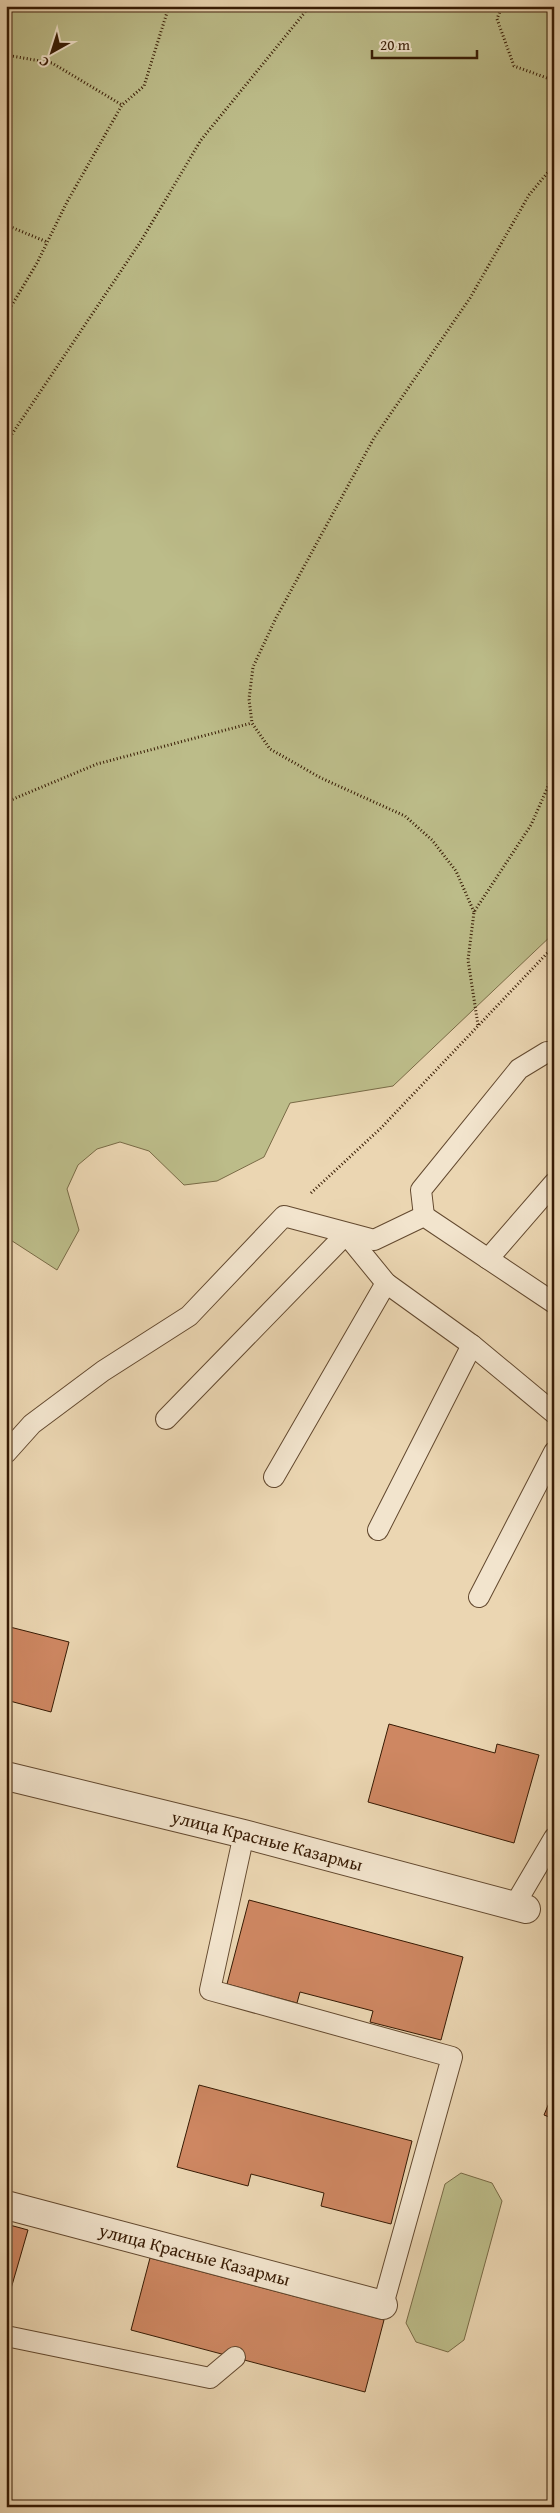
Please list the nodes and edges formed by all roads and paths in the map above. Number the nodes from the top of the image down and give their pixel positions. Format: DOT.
graph roads {
  1 [pos="170,6"];
  2 [pos="310,6"];
  3 [pos="502,6"];
  4 [pos="6,55"];
  5 [pos="554,76"];
  6 [pos="122,105"];
  7 [pos="554,165"];
  8 [pos="6,225"];
  9 [pos="48,242"];
  10 [pos="6,315"];
  11 [pos="6,443"];
  12 [pos="252,723"];
  13 [pos="554,773"];
  14 [pos="6,802"];
  15 [pos="474,912"];
  16 [pos="554,946"];
  17 [pos="479,1025"];
  18 [pos="554,1052"];
  19 [pos="554,1183"];
  20 [pos="284,1216"];
  21 [pos="424,1216"];
  22 [pos="346,1234"];
  23 [pos="488,1259"];
  24 [pos="386,1283"];
  25 [pos="554,1303"];
  26 [pos="472,1345"];
  27 [pos="554,1413"];
  28 [pos="166,1419"];
  29 [pos="6,1452"];
  30 [pos="554,1452"];
  31 [pos="274,1476"];
  32 [pos="378,1530"];
  33 [pos="479,1597"];
  34 [pos="6,1776"];
  35 [pos="244,1834"];
  36 [pos="554,1838"];
  37 [pos="520,1907"];
  38 [pos="6,2205"];
  39 [pos="383,2305"];
  40 [pos="6,2336"];
  41 [pos="235,2357"];
  1 -- 6 [label="path"];
  2 -- 11 [label="path"];
  3 -- 5 [label="path"];
  4 -- 6 [label="path"];
  6 -- 9 [label="path"];
  7 -- 12 [label="path"];
  8 -- 9 [label="path"];
  9 -- 10 [label="path"];
  12 -- 14 [label="path"];
  12 -- 15 [label="path"];
  13 -- 15 [label="path"];
  15 -- 17 [label="path"];
  16 -- 17 [label="path"];
  17 -- 20 [label="path"];
  18 -- 21 [label="lane"];
  19 -- 23 [label="lane"];
  20 -- 22 [label="lane"];
  20 -- 29 [label="lane"];
  21 -- 22 [label="lane"];
  21 -- 23 [label="lane"];
  22 -- 24 [label="lane"];
  22 -- 28 [label="lane"];
  23 -- 25 [label="lane"];
  24 -- 26 [label="lane"];
  24 -- 31 [label="lane"];
  26 -- 27 [label="lane"];
  26 -- 32 [label="lane"];
  30 -- 33 [label="lane"];
  34 -- 35 [label="street, улица Красные Казармы"];
  35 -- 37 [label="street, улица Красные Казармы"];
  35 -- 39 [label="lane"];
  36 -- 37 [label="lane"];
  38 -- 39 [label="street, улица Красные Казармы"];
  40 -- 41 [label="lane"];
}
